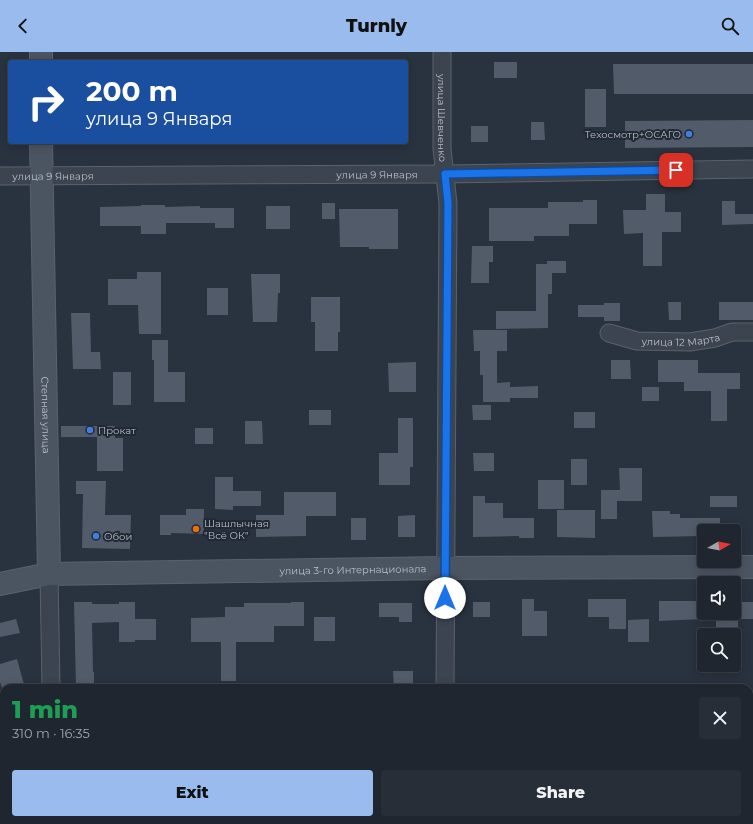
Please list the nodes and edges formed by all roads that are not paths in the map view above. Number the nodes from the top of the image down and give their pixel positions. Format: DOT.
graph roads {
  1 [pos="442,52"];
  2 [pos="41,144"];
  3 [pos="753,169"];
  4 [pos="445,174"];
  5 [pos="0,176"];
  6 [pos="41,176"];
  7 [pos="753,332"];
  8 [pos="609,333"];
  9 [pos="753,567"];
  10 [pos="445,568"];
  11 [pos="49,574"];
  12 [pos="0,584"];
  13 [pos="51,684"];
  14 [pos="445,684"];
  1 -- 4 [label="street, улица Шевченко"];
  2 -- 6 [label="street, Степная улица"];
  3 -- 4 [label="street, улица 9 Января"];
  4 -- 6 [label="street, улица 9 Января"];
  4 -- 10 [label="street, улица Шевченко"];
  5 -- 6 [label="street, улица 9 Января"];
  6 -- 11 [label="street, Степная улица"];
  7 -- 8 [label="street, улица 12 Марта"];
  9 -- 10 [label="street, улица 3-го Интернационала"];
  10 -- 11 [label="street, улица 3-го Интернационала"];
  10 -- 14 [label="street, улица Шевченко"];
  11 -- 12 [label="street, улица 3-го Интернационала"];
  11 -- 13 [label="street, Степная улица"];
}
